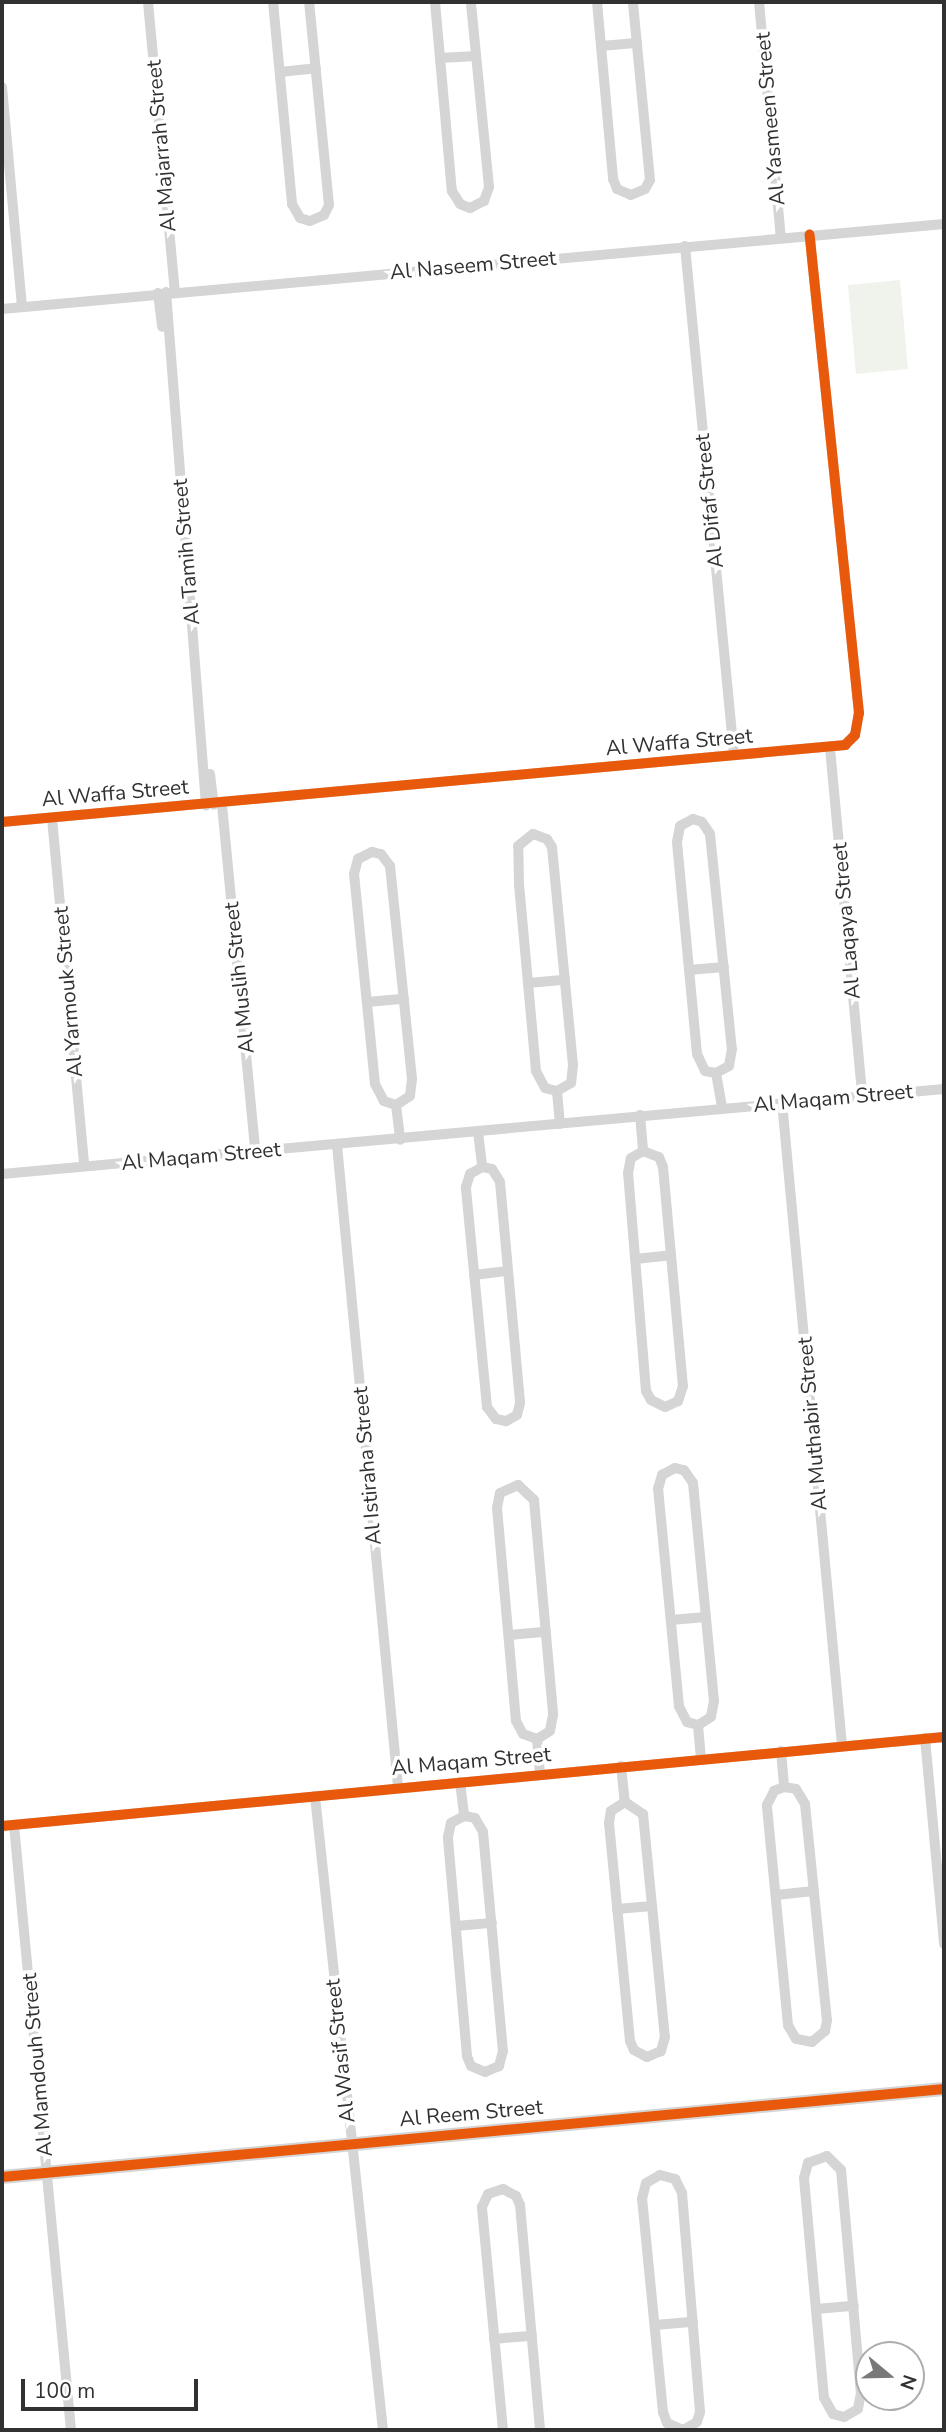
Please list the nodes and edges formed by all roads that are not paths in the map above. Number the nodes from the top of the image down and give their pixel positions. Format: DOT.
graph roads {
  1 [pos="148,2"];
  2 [pos="273,2"];
  3 [pos="309,2"];
  4 [pos="435,2"];
  5 [pos="471,2"];
  6 [pos="597,2"];
  7 [pos="633,2"];
  8 [pos="760,2"];
  9 [pos="637,43"];
  10 [pos="601,46"];
  11 [pos="476,56"];
  12 [pos="440,58"];
  13 [pos="316,68"];
  14 [pos="280,72"];
  15 [pos="2,87"];
  16 [pos="944,223"];
  17 [pos="810,235"];
  18 [pos="781,237"];
  19 [pos="685,246"];
  20 [pos="166,292"];
  21 [pos="22,306"];
  22 [pos="2,309"];
  23 [pos="830,748"];
  24 [pos="734,755"];
  25 [pos="214,805"];
  26 [pos="52,818"];
  27 [pos="2,822"];
  28 [pos="724,967"];
  29 [pos="689,970"];
  30 [pos="565,980"];
  31 [pos="528,983"];
  32 [pos="404,999"];
  33 [pos="367,1002"];
  34 [pos="716,1073"];
  35 [pos="944,1089"];
  36 [pos="556,1091"];
  37 [pos="862,1095"];
  38 [pos="782,1102"];
  39 [pos="396,1105"];
  40 [pos="722,1107"];
  41 [pos="640,1115"];
  42 [pos="560,1124"];
  43 [pos="478,1132"];
  44 [pos="400,1140"];
  45 [pos="337,1145"];
  46 [pos="256,1150"];
  47 [pos="643,1151"];
  48 [pos="84,1166"];
  49 [pos="482,1167"];
  50 [pos="2,1174"];
  51 [pos="671,1255"];
  52 [pos="635,1259"];
  53 [pos="508,1272"];
  54 [pos="474,1275"];
  55 [pos="706,1617"];
  56 [pos="671,1620"];
  57 [pos="546,1632"];
  58 [pos="509,1635"];
  59 [pos="698,1725"];
  60 [pos="944,1737"];
  61 [pos="925,1738"];
  62 [pos="537,1739"];
  63 [pos="842,1745"];
  64 [pos="781,1751"];
  65 [pos="701,1758"];
  66 [pos="621,1766"];
  67 [pos="540,1774"];
  68 [pos="460,1782"];
  69 [pos="398,1787"];
  70 [pos="784,1787"];
  71 [pos="315,1796"];
  72 [pos="625,1802"];
  73 [pos="464,1816"];
  74 [pos="14,1825"];
  75 [pos="2,1826"];
  76 [pos="814,1891"];
  77 [pos="776,1895"];
  78 [pos="652,1906"];
  79 [pos="617,1909"];
  80 [pos="492,1923"];
  81 [pos="456,1926"];
  82 [pos="944,1944"];
  83 [pos="944,2090"];
  84 [pos="350,2144"];
  85 [pos="46,2173"];
  86 [pos="2,2177"];
  87 [pos="854,2306"];
  88 [pos="816,2309"];
  89 [pos="693,2322"];
  90 [pos="654,2325"];
  91 [pos="532,2336"];
  92 [pos="494,2339"];
  93 [pos="844,2417"];
  94 [pos="71,2430"];
  95 [pos="383,2430"];
  96 [pos="503,2430"];
  97 [pos="540,2430"];
  98 [pos="683,2430"];
  99 [pos="846,2430"];
  1 -- 20 [label="street, Al Majarrah Street"];
  2 -- 14 [label="street"];
  3 -- 13 [label="street"];
  4 -- 12 [label="street"];
  5 -- 11 [label="street"];
  6 -- 10 [label="street"];
  7 -- 9 [label="street"];
  8 -- 18 [label="street, Al Yasmeen Street"];
  9 -- 10 [label="street"];
  9 -- 10 [label="street"];
  11 -- 12 [label="street"];
  11 -- 12 [label="street"];
  13 -- 14 [label="street"];
  13 -- 14 [label="street"];
  15 -- 21 [label="street"];
  16 -- 17 [label="street, Al Naseem Street"];
  17 -- 18 [label="street, Al Naseem Street"];
  17 -- 23 [label="street"];
  18 -- 19 [label="street, Al Naseem Street"];
  19 -- 20 [label="street, Al Naseem Street"];
  19 -- 24 [label="street, Al Difaf Street"];
  20 -- 21 [label="street, Al Naseem Street"];
  20 -- 25 [label="street, Al Tamih Street"];
  21 -- 22 [label="street, Al Naseem Street"];
  23 -- 24 [label="street, Al Waffa Street"];
  23 -- 37 [label="street, Al Laqaya Street"];
  24 -- 25 [label="street, Al Waffa Street"];
  25 -- 26 [label="street, Al Waffa Street"];
  25 -- 46 [label="street, Al Muslih Street"];
  26 -- 27 [label="street, Al Waffa Street"];
  26 -- 48 [label="street, Al Yarmouk Street"];
  28 -- 29 [label="street"];
  28 -- 29 [label="street, Al Maqam Street"];
  28 -- 34 [label="street, Al Maqam Street"];
  29 -- 34 [label="street, Al Maqam Street"];
  30 -- 31 [label="street"];
  30 -- 31 [label="street"];
  30 -- 36 [label="street"];
  31 -- 36 [label="street"];
  32 -- 33 [label="street"];
  32 -- 33 [label="street"];
  32 -- 39 [label="street"];
  33 -- 39 [label="street"];
  34 -- 40 [label="street, Al Maqam Street"];
  35 -- 37 [label="street, Al Maqam Street"];
  36 -- 42 [label="street"];
  37 -- 38 [label="street, Al Maqam Street"];
  38 -- 40 [label="street, Al Maqam Street"];
  38 -- 63 [label="street, Al Muthabir Street"];
  39 -- 44 [label="street"];
  40 -- 41 [label="street, Al Maqam Street"];
  41 -- 42 [label="street, Al Maqam Street"];
  41 -- 47 [label="street"];
  42 -- 43 [label="street, Al Maqam Street"];
  43 -- 44 [label="street, Al Maqam Street"];
  43 -- 49 [label="street"];
  44 -- 45 [label="street, Al Maqam Street"];
  45 -- 46 [label="street, Al Maqam Street"];
  45 -- 69 [label="street, Al Istiraha Street"];
  46 -- 48 [label="street, Al Maqam Street"];
  47 -- 51 [label="street"];
  47 -- 52 [label="street"];
  48 -- 50 [label="street, Al Maqam Street"];
  49 -- 53 [label="street"];
  49 -- 54 [label="street"];
  51 -- 52 [label="street"];
  51 -- 52 [label="street"];
  53 -- 54 [label="street"];
  53 -- 54 [label="street"];
  55 -- 56 [label="street"];
  55 -- 56 [label="street"];
  55 -- 59 [label="street"];
  56 -- 59 [label="street"];
  57 -- 58 [label="street"];
  57 -- 58 [label="street, Al Maqam Street"];
  57 -- 62 [label="street, Al Maqam Street"];
  58 -- 62 [label="street, Al Maqam Street"];
  59 -- 65 [label="street"];
  60 -- 61 [label="street, Al Maqam Street"];
  61 -- 63 [label="street, Al Maqam Street"];
  61 -- 82 [label="street"];
  62 -- 67 [label="street, Al Maqam Street"];
  63 -- 64 [label="street, Al Maqam Street"];
  64 -- 65 [label="street, Al Maqam Street"];
  64 -- 70 [label="street"];
  65 -- 66 [label="street, Al Maqam Street"];
  66 -- 67 [label="street, Al Maqam Street"];
  66 -- 72 [label="street"];
  67 -- 68 [label="street, Al Maqam Street"];
  68 -- 69 [label="street, Al Maqam Street"];
  68 -- 73 [label="street, Al Maqam Street"];
  69 -- 71 [label="street, Al Maqam Street"];
  70 -- 76 [label="street"];
  70 -- 77 [label="street"];
  71 -- 74 [label="street, Al Maqam Street"];
  71 -- 84 [label="street, Al Wasif Street"];
  72 -- 78 [label="street"];
  72 -- 79 [label="street"];
  73 -- 80 [label="street"];
  73 -- 81 [label="street"];
  74 -- 75 [label="street, Al Maqam Street"];
  74 -- 85 [label="street, Al Mamdouh Street"];
  76 -- 77 [label="street"];
  76 -- 77 [label="street"];
  78 -- 79 [label="street"];
  78 -- 79 [label="street"];
  80 -- 81 [label="street"];
  80 -- 81 [label="street"];
  83 -- 84 [label="street, Al Reem Street"];
  84 -- 85 [label="street, Al Reem Street"];
  84 -- 95 [label="street, Al Wasif Street"];
  85 -- 86 [label="street, Al Reem Street"];
  85 -- 94 [label="street, Al Mamdouh Street"];
  87 -- 88 [label="street"];
  87 -- 88 [label="street"];
  87 -- 93 [label="street"];
  88 -- 93 [label="street"];
  89 -- 90 [label="street"];
  89 -- 90 [label="street"];
  89 -- 98 [label="street"];
  90 -- 98 [label="street"];
  91 -- 92 [label="street"];
  91 -- 92 [label="street"];
  91 -- 97 [label="street"];
  92 -- 96 [label="street"];
  93 -- 99 [label="street"];
}
